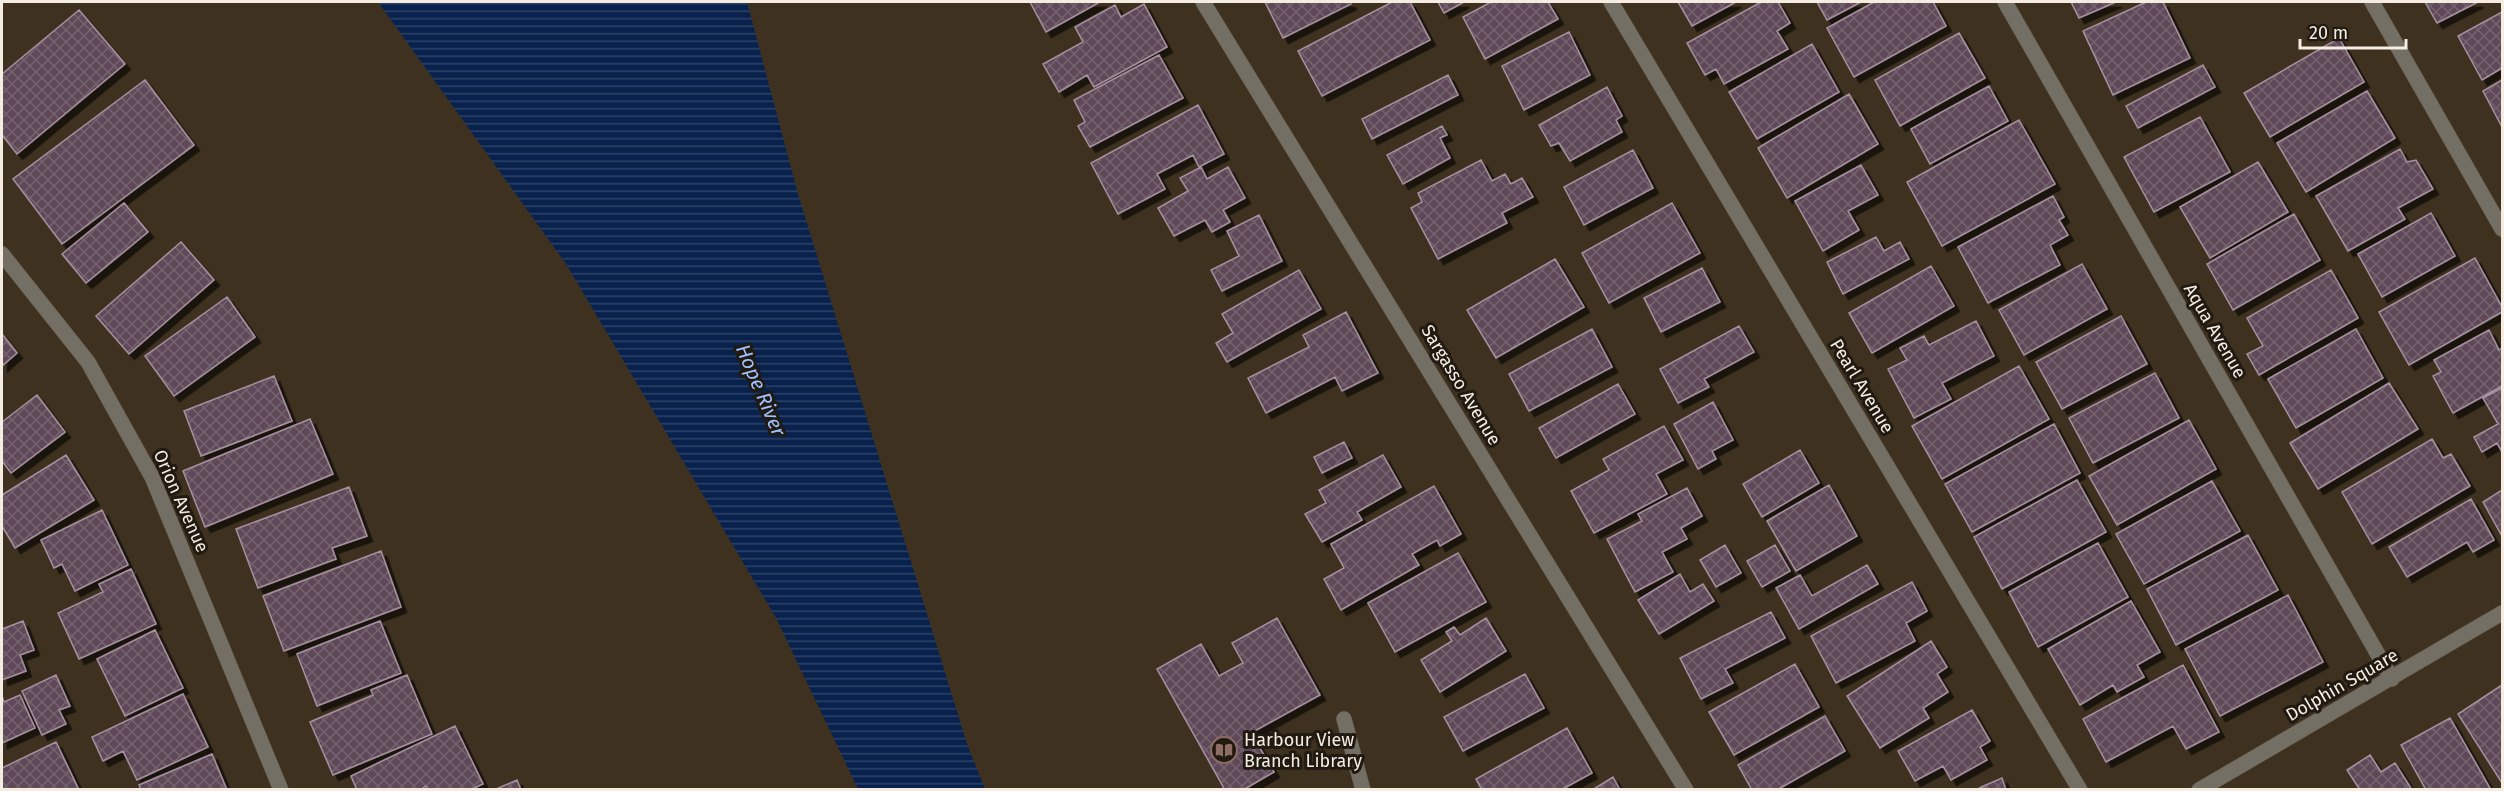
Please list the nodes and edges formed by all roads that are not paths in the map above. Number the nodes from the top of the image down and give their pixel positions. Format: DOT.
graph roads {
  1 [pos="1203,2"];
  2 [pos="1611,2"];
  3 [pos="2005,2"];
  4 [pos="2373,2"];
  5 [pos="2502,229"];
  6 [pos="2,254"];
  7 [pos="2502,613"];
  8 [pos="2392,679"];
  9 [pos="1344,719"];
  10 [pos="281,789"];
  11 [pos="1363,789"];
  12 [pos="1686,789"];
  13 [pos="2080,789"];
  14 [pos="2199,789"];
  1 -- 12 [label="street, Sargasso Avenue"];
  2 -- 13 [label="street, Pearl Avenue"];
  3 -- 8 [label="street, Aqua Avenue"];
  4 -- 5 [label="street"];
  6 -- 10 [label="street, Orion Avenue"];
  7 -- 8 [label="street, Dolphin Square"];
  8 -- 14 [label="street, Dolphin Square"];
  9 -- 11 [label="street"];
}
